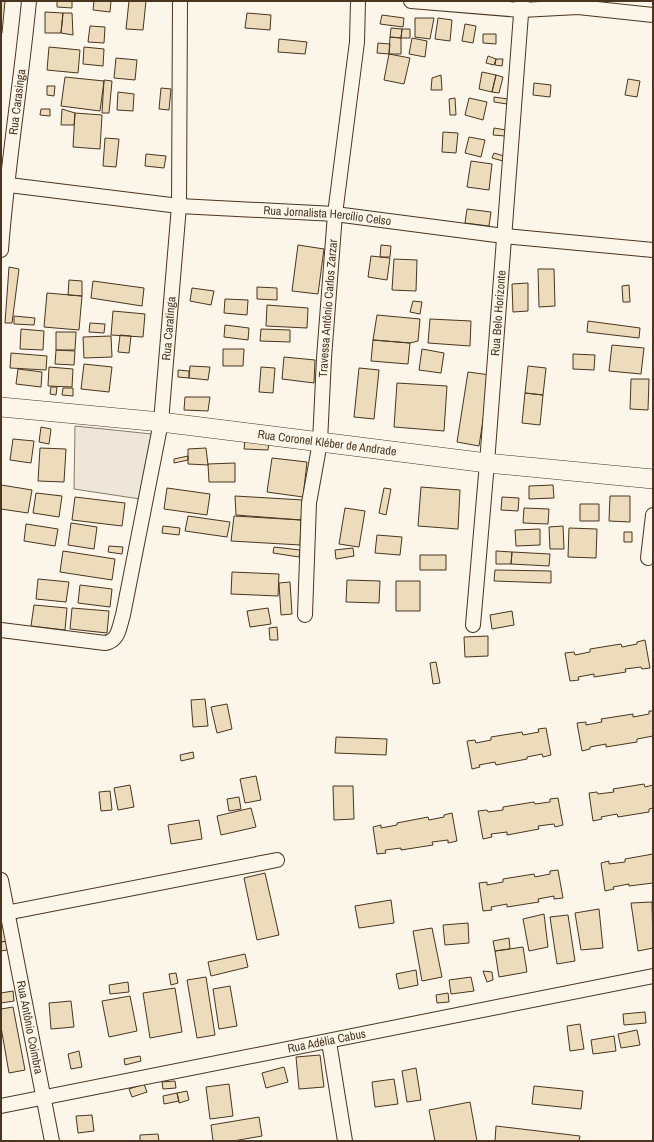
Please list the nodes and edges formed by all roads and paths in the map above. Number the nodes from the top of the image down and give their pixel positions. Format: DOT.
graph roads {
  1 [pos="29,1"];
  2 [pos="180,1"];
  3 [pos="358,1"];
  4 [pos="411,1"];
  5 [pos="521,5"];
  6 [pos="653,15"];
  7 [pos="4,185"];
  8 [pos="179,206"];
  9 [pos="335,214"];
  10 [pos="504,236"];
  11 [pos="1,250"];
  12 [pos="653,250"];
  13 [pos="1,407"];
  14 [pos="161,422"];
  15 [pos="320,442"];
  16 [pos="487,463"];
  17 [pos="653,479"];
  18 [pos="653,515"];
  19 [pos="648,558"];
  20 [pos="305,616"];
  21 [pos="473,625"];
  22 [pos="1,630"];
  23 [pos="277,860"];
  24 [pos="1,880"];
  25 [pos="4,914"];
  26 [pos="653,976"];
  27 [pos="329,1042"];
  28 [pos="43,1097"];
  29 [pos="1,1106"];
  30 [pos="52,1141"];
  31 [pos="344,1141"];
  1 -- 7 [label="street, Rua Carasinga"];
  2 -- 8 [label="street, Rua Caratinga"];
  3 -- 9 [label="street, Travessa Antônio Carlos Zarzar"];
  4 -- 5 [label="street"];
  5 -- 6 [label="street"];
  5 -- 10 [label="street, Rua Belo Horizonte"];
  7 -- 8 [label="street, Rua Jornalista Hercílio Celso"];
  7 -- 11 [label="street, Rua Carasinga"];
  8 -- 9 [label="street, Rua Jornalista Hercílio Celso"];
  8 -- 14 [label="street, Rua Caratinga"];
  9 -- 10 [label="street, Rua Jornalista Hercílio Celso"];
  9 -- 15 [label="street, Travessa Antônio Carlos Zarzar"];
  10 -- 12 [label="street, Rua Jornalista Hercílio Celso"];
  10 -- 16 [label="street, Rua Belo Horizonte"];
  13 -- 14 [label="main road, Rua Coronel Kléber de Andrade"];
  14 -- 15 [label="main road, Rua Coronel Kléber de Andrade"];
  14 -- 22 [label="street, Rua Caratinga"];
  15 -- 16 [label="main road, Rua Coronel Kléber de Andrade"];
  15 -- 20 [label="street, Travessa Antônio Carlos Zarzar"];
  16 -- 17 [label="main road, Rua Coronel Kléber de Andrade"];
  16 -- 21 [label="street, Rua Belo Horizonte"];
  18 -- 19 [label="street"];
  23 -- 25 [label="street"];
  24 -- 25 [label="street, Rua Antônio Coimbra"];
  25 -- 28 [label="street, Rua Antônio Coimbra"];
  26 -- 27 [label="street, Rua Adélia Cabus"];
  27 -- 28 [label="street, Rua Adélia Cabus"];
  27 -- 31 [label="street"];
  28 -- 29 [label="street, Rua Adélia Cabus"];
  28 -- 30 [label="street, Rua Antônio Coimbra"];
}
